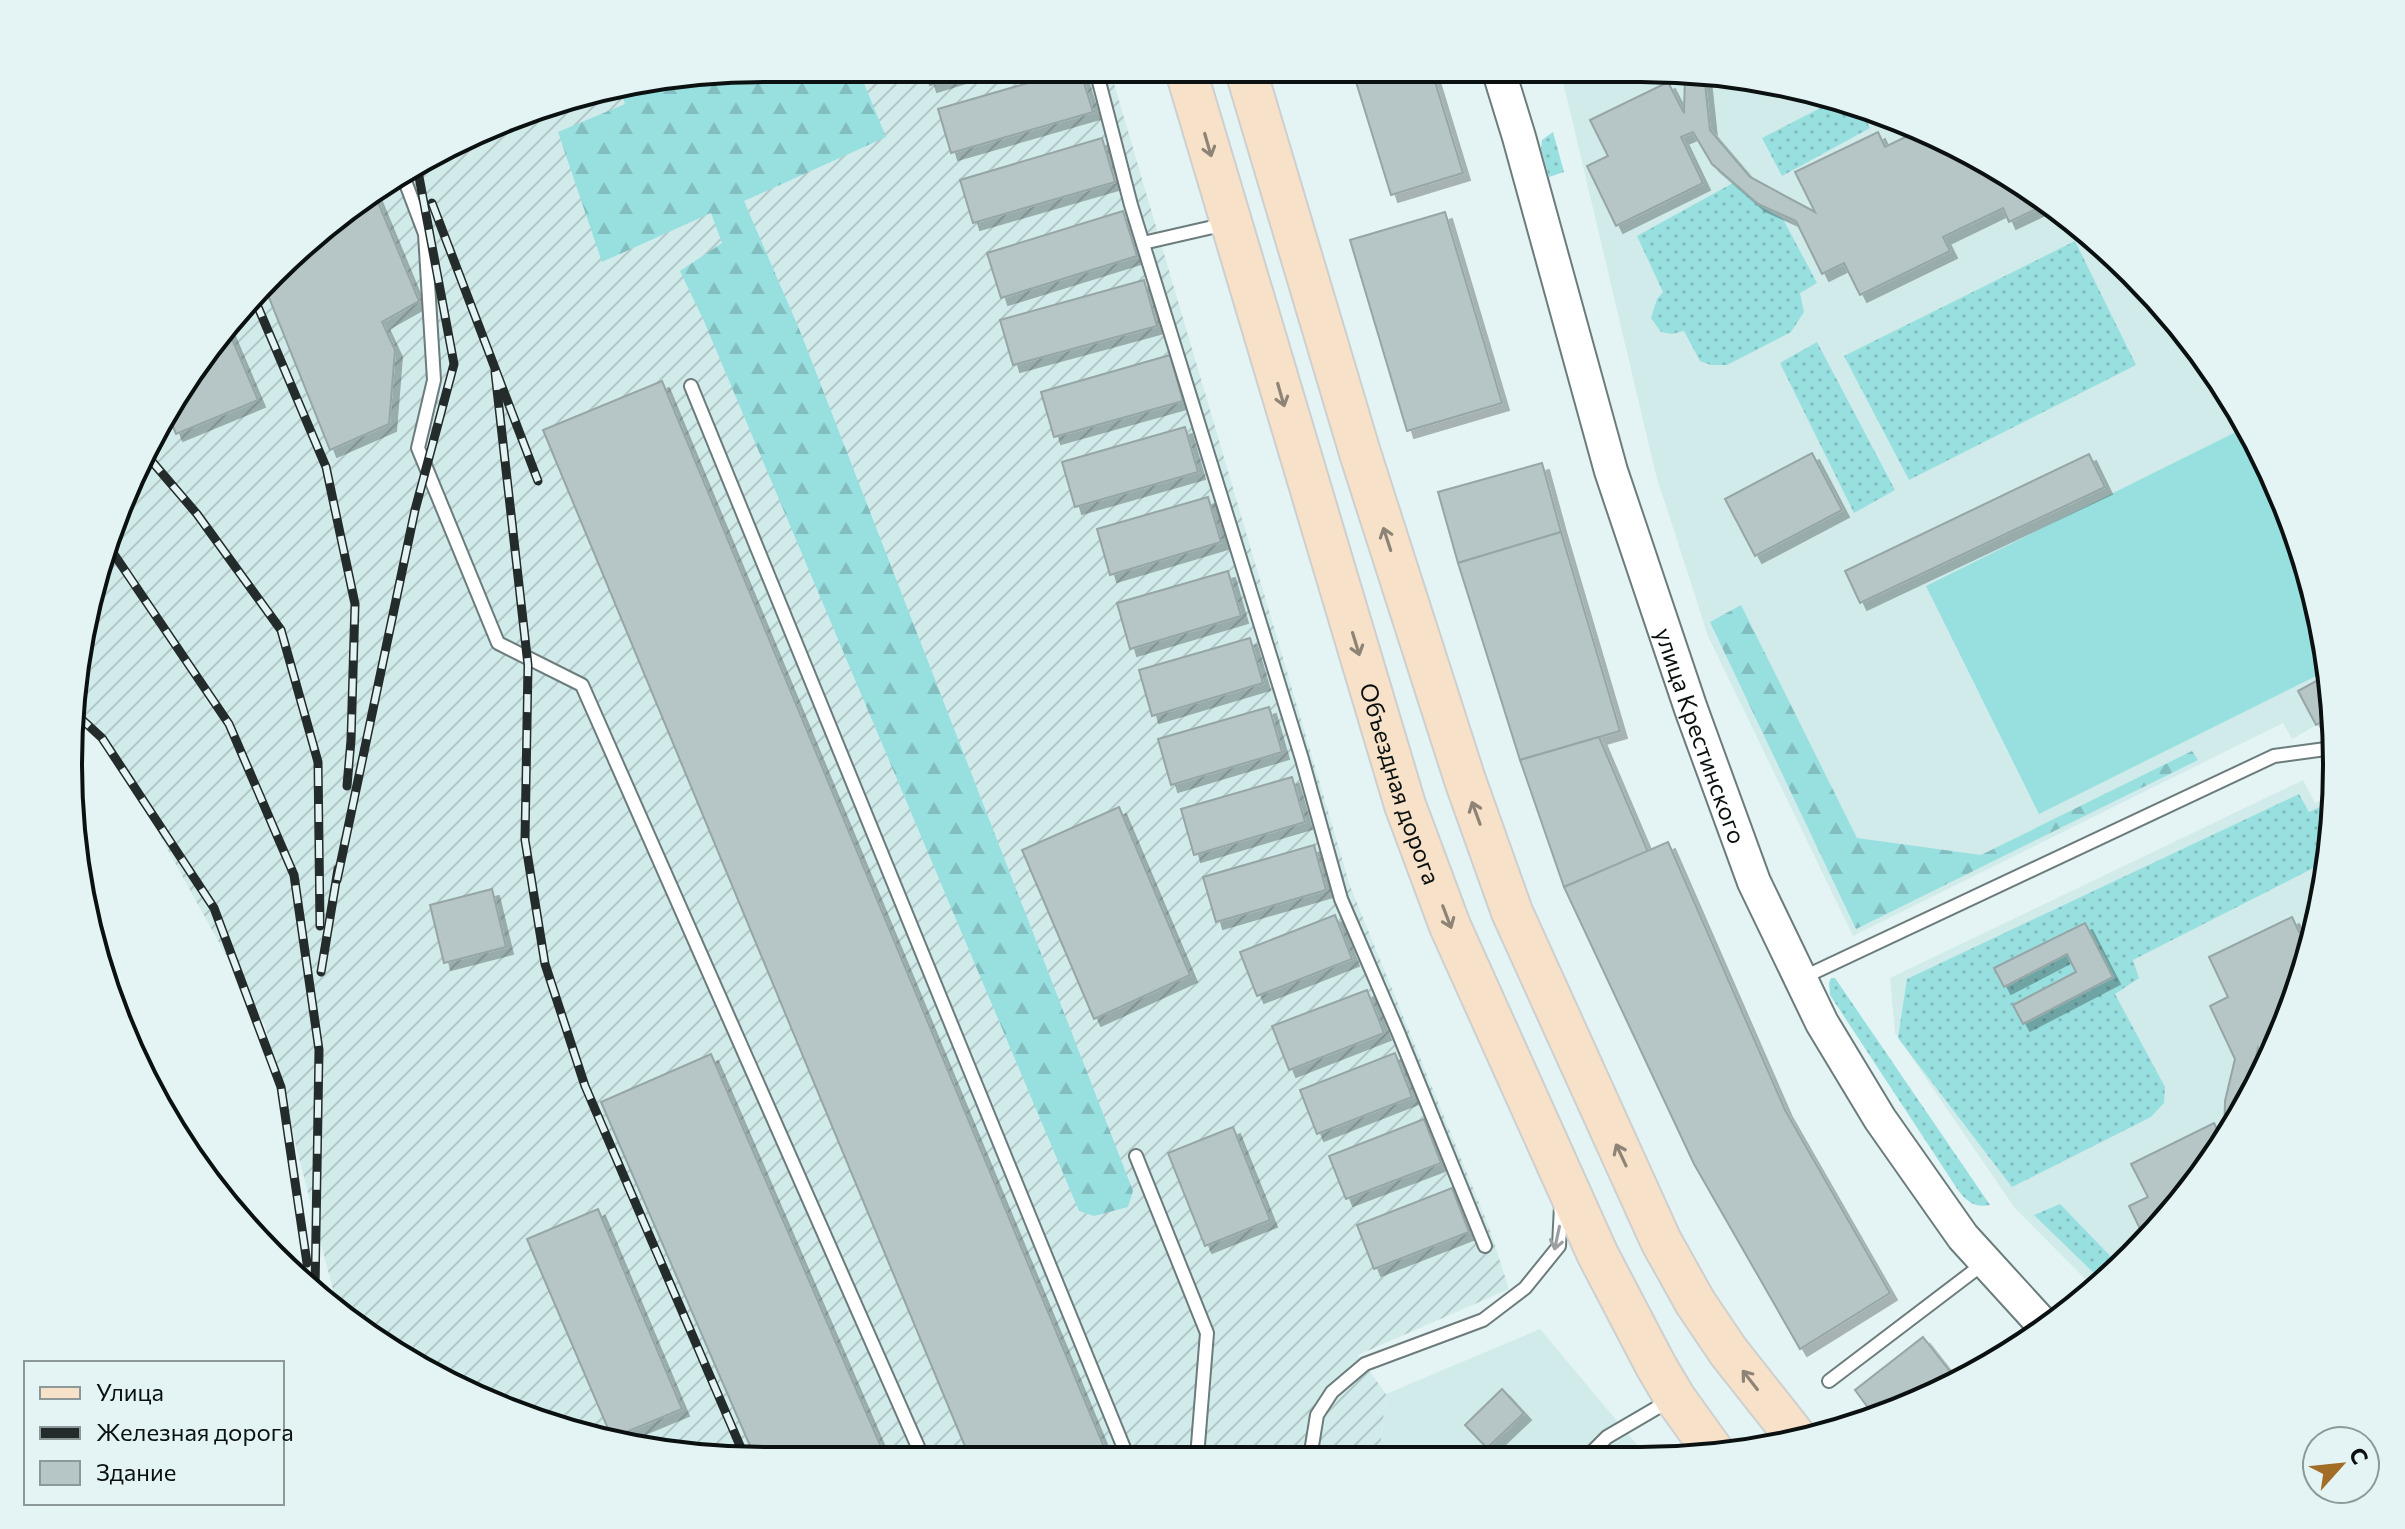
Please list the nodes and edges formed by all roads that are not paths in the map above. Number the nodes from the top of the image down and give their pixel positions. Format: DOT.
graph roads {
  1 [pos="1099,82"];
  2 [pos="1189,82"];
  3 [pos="1249,82"];
  4 [pos="1502,82"];
  5 [pos="406,184"];
  6 [pos="1231,223"];
  7 [pos="1143,243"];
  8 [pos="691,386"];
  9 [pos="2323,749"];
  10 [pos="1799,979"];
  11 [pos="1136,1156"];
  12 [pos="1563,1178"];
  13 [pos="1485,1246"];
  14 [pos="1985,1262"];
  15 [pos="2038,1319"];
  16 [pos="1829,1381"];
  17 [pos="1675,1398"];
  18 [pos="1790,1430"];
  19 [pos="1708,1443"];
  20 [pos="918,1447"];
  21 [pos="1124,1447"];
  22 [pos="1198,1447"];
  23 [pos="1312,1447"];
  24 [pos="1597,1447"];
  1 -- 7 [label="lane"];
  2 -- 6 [label="main road, Объездная дорога, one-way"];
  18 -- 3 [label="main road, one-way"];
  4 -- 10 [label="street, улица Крестинского"];
  5 -- 20 [label="lane"];
  6 -- 7 [label="lane"];
  6 -- 12 [label="main road, Объездная дорога, one-way"];
  7 -- 13 [label="lane"];
  8 -- 21 [label="lane"];
  9 -- 10 [label="lane"];
  10 -- 14 [label="street, улица Крестинского"];
  11 -- 22 [label="lane"];
  12 -- 17 [label="main road, Объездная дорога"];
  12 -- 23 [label="lane, one-way"];
  14 -- 15 [label="street, улица Крестинского"];
  14 -- 16 [label="lane"];
  17 -- 19 [label="main road, Объездная дорога"];
  17 -- 24 [label="lane"];
}
